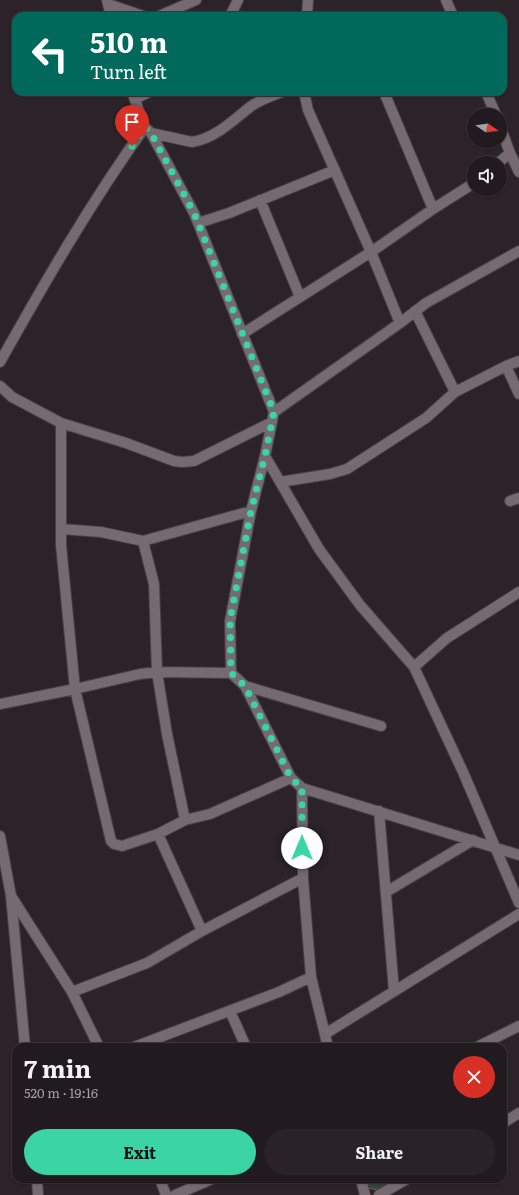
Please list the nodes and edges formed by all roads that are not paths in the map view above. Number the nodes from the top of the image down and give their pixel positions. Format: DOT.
graph roads {
  1 [pos="196,0"];
  2 [pos="238,0"];
  3 [pos="308,0"];
  4 [pos="446,0"];
  5 [pos="107,2"];
  6 [pos="110,12"];
  7 [pos="133,12"];
  8 [pos="168,12"];
  9 [pos="235,12"];
  10 [pos="309,12"];
  11 [pos="451,12"];
  12 [pos="133,96"];
  13 [pos="273,96"];
  14 [pos="305,96"];
  15 [pos="386,96"];
  16 [pos="488,96"];
  17 [pos="493,108"];
  18 [pos="148,130"];
  19 [pos="507,145"];
  20 [pos="510,153"];
  21 [pos="506,156"];
  22 [pos="335,170"];
  23 [pos="519,172"];
  24 [pos="467,187"];
  25 [pos="260,200"];
  26 [pos="433,209"];
  27 [pos="198,223"];
  28 [pos="519,251"];
  29 [pos="371,252"];
  30 [pos="300,297"];
  31 [pos="415,311"];
  32 [pos="400,323"];
  33 [pos="242,334"];
  34 [pos="519,361"];
  35 [pos="0,362"];
  36 [pos="506,366"];
  37 [pos="0,386"];
  38 [pos="455,392"];
  39 [pos="519,394"];
  40 [pos="0,396"];
  41 [pos="12,398"];
  42 [pos="273,417"];
  43 [pos="61,423"];
  44 [pos="265,456"];
  45 [pos="280,482"];
  46 [pos="251,511"];
  47 [pos="60,529"];
  48 [pos="143,541"];
  49 [pos="519,592"];
  50 [pos="414,667"];
  51 [pos="157,672"];
  52 [pos="231,673"];
  53 [pos="245,686"];
  54 [pos="75,689"];
  55 [pos="0,704"];
  56 [pos="381,726"];
  57 [pos="291,778"];
  58 [pos="302,788"];
  59 [pos="379,811"];
  60 [pos="185,820"];
  61 [pos="158,834"];
  62 [pos="0,836"];
  63 [pos="473,840"];
  64 [pos="496,847"];
  65 [pos="519,855"];
  66 [pos="303,878"];
  67 [pos="386,892"];
  68 [pos="11,896"];
  69 [pos="519,903"];
  70 [pos="519,914"];
  71 [pos="202,931"];
  72 [pos="311,977"];
  73 [pos="394,991"];
  74 [pos="72,992"];
  75 [pos="230,1011"];
  76 [pos="519,1026"];
  77 [pos="325,1034"];
  78 [pos="25,1043"];
  79 [pos="97,1043"];
  80 [pos="145,1043"];
  81 [pos="244,1043"];
  82 [pos="327,1043"];
  83 [pos="485,1043"];
  84 [pos="519,1113"];
  85 [pos="507,1120"];
  86 [pos="37,1183"];
  87 [pos="162,1183"];
  88 [pos="207,1183"];
  89 [pos="362,1183"];
  90 [pos="400,1183"];
  91 [pos="198,1191"];
  92 [pos="364,1194"];
  93 [pos="38,1195"];
  94 [pos="166,1195"];
  95 [pos="175,1195"];
  96 [pos="379,1195"];
  1 -- 8 [label="street"];
  2 -- 9 [label="street"];
  3 -- 10 [label="street"];
  4 -- 11 [label="street"];
  5 -- 6 [label="street"];
  5 -- 7 [label="street"];
  12 -- 18 [label="street"];
  13 -- 18 [label="street"];
  14 -- 22 [label="street"];
  15 -- 26 [label="street"];
  16 -- 17 [label="street"];
  18 -- 27 [label="street"];
  18 -- 35 [label="street"];
  19 -- 20 [label="street"];
  20 -- 21 [label="street"];
  20 -- 23 [label="street"];
  22 -- 25 [label="street"];
  22 -- 29 [label="street"];
  24 -- 26 [label="street"];
  25 -- 27 [label="street"];
  25 -- 30 [label="street"];
  26 -- 29 [label="street"];
  27 -- 33 [label="street"];
  28 -- 31 [label="street"];
  29 -- 30 [label="street"];
  29 -- 32 [label="street"];
  30 -- 33 [label="street"];
  31 -- 32 [label="street"];
  31 -- 38 [label="street"];
  32 -- 42 [label="street"];
  33 -- 42 [label="street"];
  34 -- 36 [label="street"];
  36 -- 38 [label="street"];
  36 -- 39 [label="street"];
  37 -- 41 [label="street"];
  38 -- 45 [label="street"];
  40 -- 41 [label="street"];
  41 -- 43 [label="street"];
  42 -- 43 [label="street"];
  42 -- 44 [label="street"];
  43 -- 47 [label="street"];
  44 -- 45 [label="street"];
  44 -- 46 [label="street"];
  45 -- 50 [label="street"];
  46 -- 48 [label="street"];
  46 -- 52 [label="street"];
  47 -- 48 [label="street"];
  47 -- 54 [label="street"];
  48 -- 51 [label="street"];
  49 -- 50 [label="street"];
  50 -- 64 [label="street"];
  51 -- 52 [label="street"];
  51 -- 54 [label="street"];
  51 -- 60 [label="street"];
  52 -- 53 [label="street"];
  53 -- 56 [label="street"];
  53 -- 57 [label="street"];
  54 -- 55 [label="street"];
  54 -- 61 [label="street"];
  57 -- 58 [label="street"];
  57 -- 60 [label="street"];
  58 -- 59 [label="street"];
  58 -- 66 [label="street"];
  59 -- 63 [label="street"];
  59 -- 67 [label="street"];
  60 -- 61 [label="street"];
  61 -- 71 [label="street"];
  62 -- 68 [label="street"];
  63 -- 64 [label="street"];
  63 -- 67 [label="street"];
  64 -- 65 [label="street"];
  64 -- 69 [label="street"];
  66 -- 71 [label="street"];
  66 -- 72 [label="street"];
  67 -- 73 [label="street"];
  68 -- 74 [label="street"];
  68 -- 78 [label="street"];
  70 -- 73 [label="street"];
  71 -- 74 [label="street"];
  72 -- 75 [label="street"];
  72 -- 77 [label="street"];
  73 -- 77 [label="street"];
  74 -- 79 [label="street"];
  75 -- 80 [label="street"];
  75 -- 81 [label="street"];
  76 -- 83 [label="street"];
  77 -- 82 [label="street"];
  84 -- 85 [label="street"];
  86 -- 93 [label="street"];
  87 -- 94 [label="street"];
  88 -- 91 [label="street"];
  89 -- 92 [label="street"];
  90 -- 96 [label="street"];
  91 -- 95 [label="street"];
}
